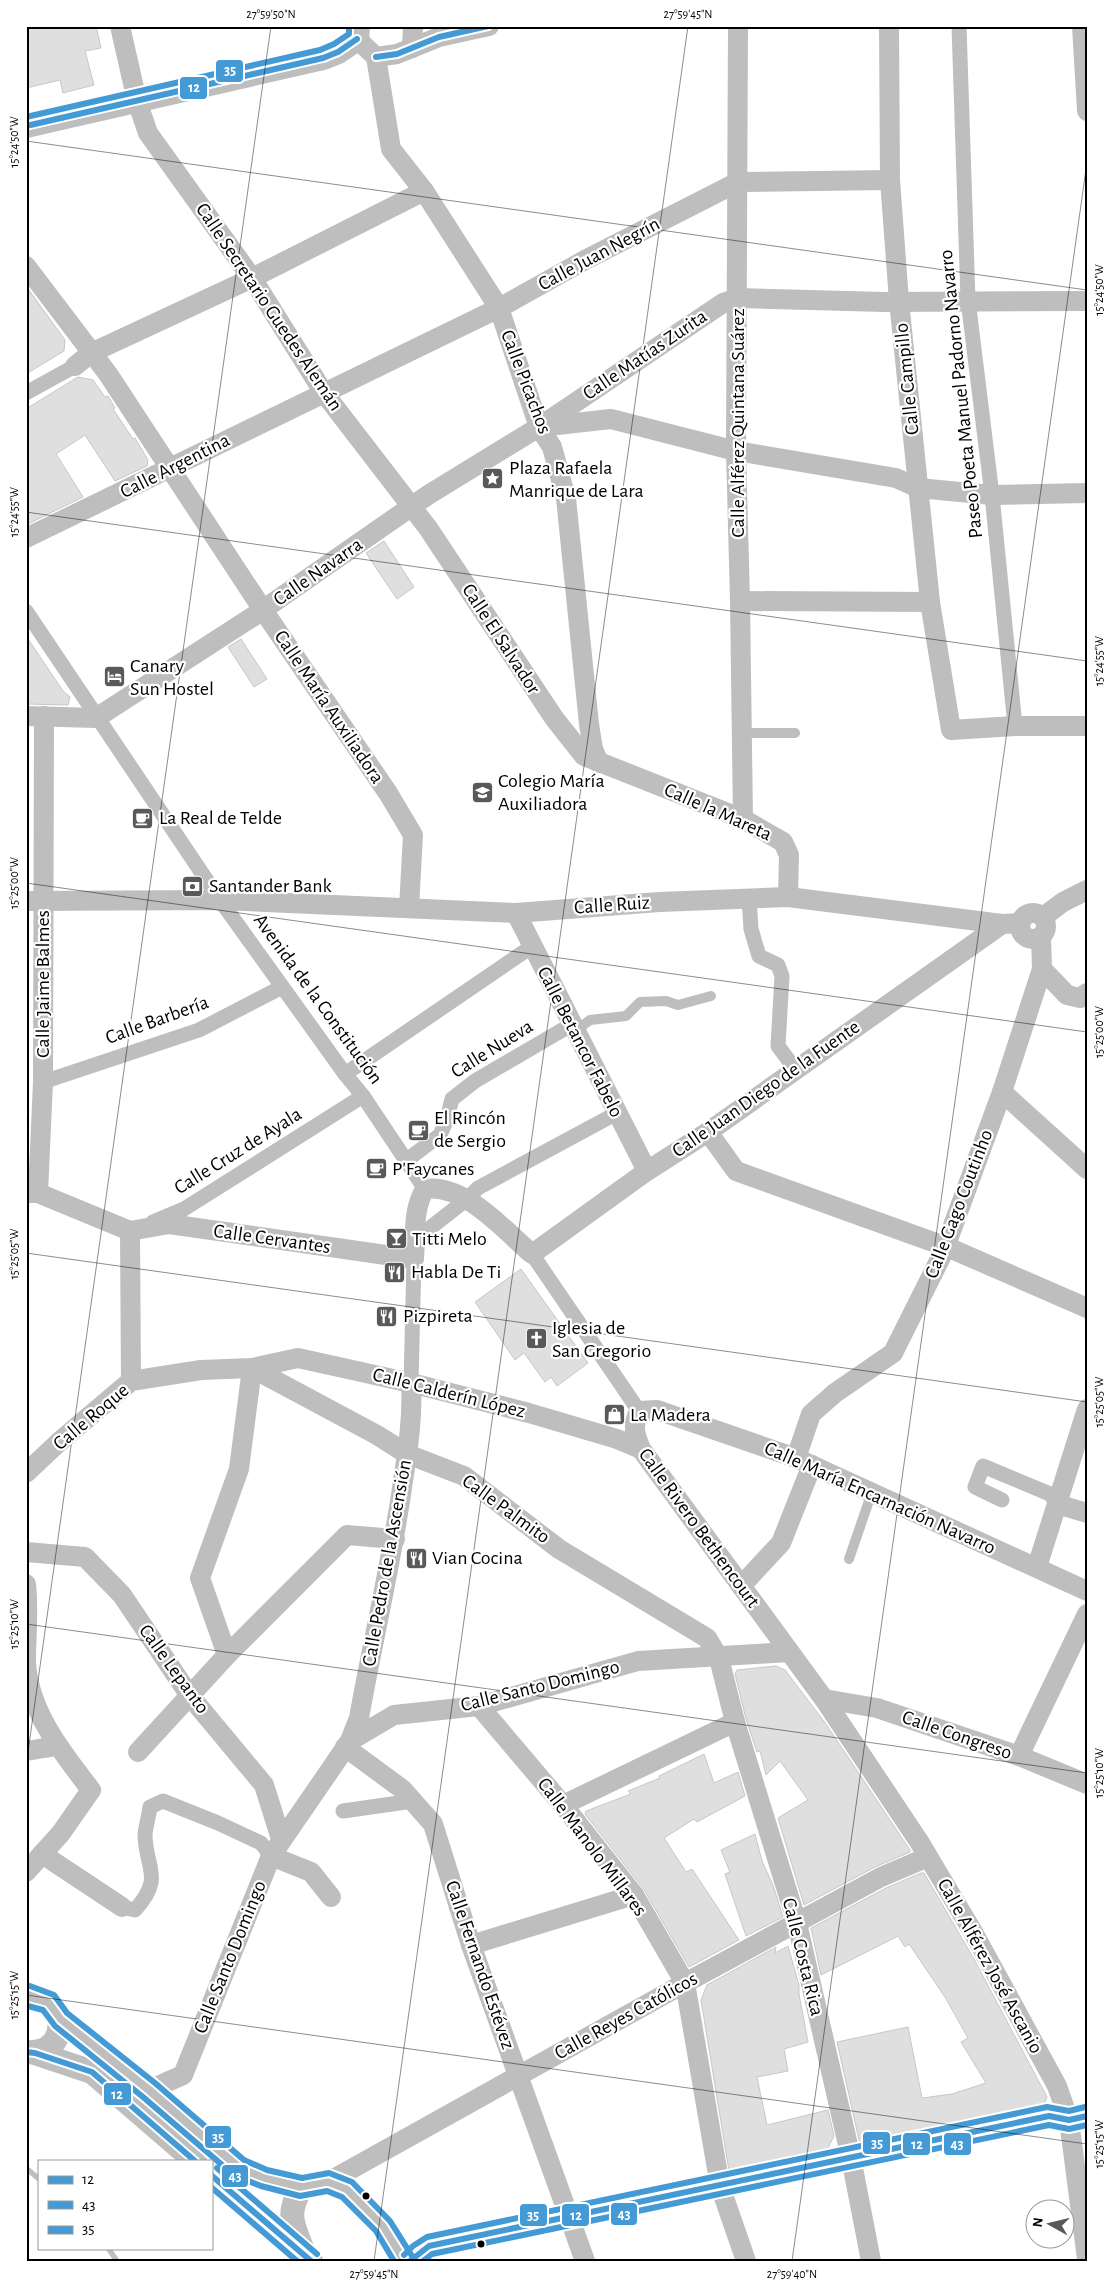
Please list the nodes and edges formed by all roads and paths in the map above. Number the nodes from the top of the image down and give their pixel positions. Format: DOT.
graph roads {
  1 [pos="120,26"];
  2 [pos="413,26"];
  3 [pos="489,26"];
  4 [pos="738,26"];
  5 [pos="889,26"];
  6 [pos="959,26"];
  7 [pos="1082,26"];
  8 [pos="358,32"];
  9 [pos="412,48"];
  10 [pos="376,57"];
  11 [pos="137,101"];
  12 [pos="1087,111"];
  13 [pos="26,126"];
  14 [pos="890,180"];
  15 [pos="738,182"];
  16 [pos="424,191"];
  17 [pos="26,266"];
  18 [pos="252,278"];
  19 [pos="738,298"];
  20 [pos="968,300"];
  21 [pos="1087,301"];
  22 [pos="899,302"];
  23 [pos="499,308"];
  24 [pos="91,353"];
  25 [pos="76,366"];
  26 [pos="26,393"];
  27 [pos="324,393"];
  28 [pos="539,427"];
  29 [pos="736,451"];
  30 [pos="170,468"];
  31 [pos="918,488"];
  32 [pos="1087,493"];
  33 [pos="992,495"];
  34 [pos="412,506"];
  35 [pos="26,538"];
  36 [pos="740,601"];
  37 [pos="930,602"];
  38 [pos="263,610"];
  39 [pos="26,611"];
  40 [pos="35,716"];
  41 [pos="96,718"];
  42 [pos="589,724"];
  43 [pos="1015,726"];
  44 [pos="1087,726"];
  45 [pos="742,733"];
  46 [pos="795,733"];
  47 [pos="566,734"];
  48 [pos="599,763"];
  49 [pos="743,819"];
  50 [pos="1087,890"];
  51 [pos="788,897"];
  52 [pos="749,898"];
  53 [pos="220,900"];
  54 [pos="34,901"];
  55 [pos="409,908"];
  56 [pos="516,913"];
  57 [pos="1011,923"];
  58 [pos="1042,927"];
  59 [pos="531,947"];
  60 [pos="1042,970"];
  61 [pos="282,987"];
  62 [pos="1087,993"];
  63 [pos="711,996"];
  64 [pos="572,1027"];
  65 [pos="795,1068"];
  66 [pos="345,1074"];
  67 [pos="34,1082"];
  68 [pos="1002,1092"];
  69 [pos="363,1096"];
  70 [pos="617,1113"];
  71 [pos="708,1132"];
  72 [pos="407,1160"];
  73 [pos="1087,1169"];
  74 [pos="647,1171"];
  75 [pos="428,1188"];
  76 [pos="32,1193"];
  77 [pos="467,1199"];
  78 [pos="130,1231"];
  79 [pos="416,1239"];
  80 [pos="946,1247"];
  81 [pos="532,1254"];
  82 [pos="414,1259"];
  83 [pos="1087,1308"];
  84 [pos="252,1368"];
  85 [pos="131,1382"];
  86 [pos="411,1382"];
  87 [pos="1087,1409"];
  88 [pos="639,1411"];
  89 [pos="642,1449"];
  90 [pos="407,1454"];
  91 [pos="804,1461"];
  92 [pos="26,1473"];
  93 [pos="872,1492"];
  94 [pos="1002,1500"];
  95 [pos="1057,1504"];
  96 [pos="1087,1513"];
  97 [pos="395,1539"];
  98 [pos="26,1552"];
  99 [pos="849,1560"];
  100 [pos="1036,1567"];
  101 [pos="26,1584"];
  102 [pos="741,1586"];
  103 [pos="1087,1591"];
  104 [pos="1087,1614"];
  105 [pos="789,1652"];
  106 [pos="227,1654"];
  107 [pos="719,1658"];
  108 [pos="364,1688"];
  109 [pos="190,1696"];
  110 [pos="824,1700"];
  111 [pos="479,1706"];
  112 [pos="735,1722"];
  113 [pos="372,1728"];
  114 [pos="347,1744"];
  115 [pos="57,1746"];
  116 [pos="26,1751"];
  117 [pos="138,1752"];
  118 [pos="1019,1756"];
  119 [pos="1087,1784"];
  120 [pos="413,1800"];
  121 [pos="563,1805"];
  122 [pos="343,1811"];
  123 [pos="276,1847"];
  124 [pos="42,1854"];
  125 [pos="928,1857"];
  126 [pos="26,1872"];
  127 [pos="634,1895"];
  128 [pos="331,1897"];
  129 [pos="122,1907"];
  130 [pos="797,1923"];
  131 [pos="471,1945"];
  132 [pos="685,1983"];
  133 [pos="27,1996"];
  134 [pos="60,2019"];
  135 [pos="31,2053"];
  136 [pos="518,2076"];
  137 [pos="150,2090"];
  138 [pos="1078,2118"];
  139 [pos="851,2158"];
  140 [pos="194,2160"];
  141 [pos="212,2175"];
  142 [pos="328,2182"];
  143 [pos="720,2186"];
  144 [pos="302,2187"];
  145 [pos="570,2216"];
  146 [pos="1087,2258"];
  147 [pos="307,2259"];
  148 [pos="404,2261"];
  149 [pos="410,2261"];
  150 [pos="585,2261"];
  151 [pos="746,2261"];
  152 [pos="871,2261"];
  153 [pos="1083,2261"];
  1 -- 11 [label="street, Calle Secretario Guedes Alemán"];
  2 -- 9 [label="street"];
  3 -- 9 [label="street"];
  4 -- 15 [label="street, Calle Alférez Quintana Suárez"];
  5 -- 14 [label="street, Calle Campillo"];
  6 -- 20 [label="street, Paseo Poeta Manuel Padorno Navarro"];
  7 -- 12 [label="street"];
  8 -- 10 [label="street"];
  8 -- 11 [label="street"];
  9 -- 10 [label="street"];
  10 -- 16 [label="street, Calle Picachos"];
  11 -- 13 [label="street"];
  11 -- 18 [label="street, Calle Secretario Guedes Alemán"];
  14 -- 15 [label="street, Calle Juan Negrín"];
  14 -- 22 [label="street, Calle Campillo"];
  15 -- 19 [label="street, Calle Alférez Quintana Suárez"];
  15 -- 23 [label="street, Calle Juan Negrín"];
  16 -- 18 [label="street"];
  16 -- 23 [label="street, Calle Picachos"];
  17 -- 24 [label="street, Calle María Auxiliadora"];
  18 -- 24 [label="street"];
  18 -- 27 [label="street, Calle Secretario Guedes Alemán"];
  19 -- 22 [label="street, Calle Matías Zurita"];
  19 -- 28 [label="street, Calle Matías Zurita"];
  19 -- 29 [label="street, Calle Alférez Quintana Suárez"];
  20 -- 21 [label="street, Calle Matías Zurita"];
  20 -- 22 [label="street, Calle Matías Zurita"];
  20 -- 33 [label="street, Paseo Poeta Manuel Padorno Navarro"];
  22 -- 31 [label="street, Calle Campillo"];
  23 -- 27 [label="street, Calle Juan Negrín"];
  23 -- 28 [label="street, Calle Picachos"];
  24 -- 25 [label="street"];
  24 -- 30 [label="street, Calle María Auxiliadora"];
  25 -- 26 [label="street"];
  27 -- 30 [label="street, Calle Argentina"];
  27 -- 34 [label="street, Calle Secretario Guedes Alemán"];
  28 -- 29 [label="street"];
  28 -- 34 [label="street, Calle Navarra"];
  28 -- 42 [label="street, Calle Picachos"];
  29 -- 31 [label="street"];
  29 -- 36 [label="street, Calle Alférez Quintana Suárez"];
  30 -- 35 [label="street, Calle Argentina"];
  30 -- 38 [label="street, Calle María Auxiliadora"];
  31 -- 33 [label="street"];
  31 -- 37 [label="street, Calle Campillo"];
  32 -- 33 [label="street"];
  33 -- 43 [label="street, Paseo Poeta Manuel Padorno Navarro"];
  34 -- 38 [label="street, Calle Navarra"];
  34 -- 47 [label="street, Calle El Salvador"];
  36 -- 37 [label="street"];
  36 -- 45 [label="street, Calle Alférez Quintana Suárez"];
  37 -- 43 [label="street, Calle Campillo"];
  38 -- 41 [label="street, Calle Navarra"];
  38 -- 55 [label="street, Calle María Auxiliadora"];
  39 -- 41 [label="street, Avenida de la Constitución"];
  40 -- 41 [label="street"];
  40 -- 54 [label="street, Calle Jaime Balmes"];
  41 -- 53 [label="street, Avenida de la Constitución"];
  42 -- 47 [label="street"];
  42 -- 48 [label="street, Calle Picachos"];
  43 -- 44 [label="street"];
  45 -- 46 [label="lane"];
  45 -- 49 [label="street, Calle Alférez Quintana Suárez"];
  47 -- 48 [label="street, Calle El Salvador"];
  48 -- 49 [label="street, Calle la Mareta"];
  49 -- 51 [label="street, Calle la Mareta"];
  50 -- 58 [label="street"];
  51 -- 52 [label="street, Calle Ruiz"];
  51 -- 57 [label="street, Calle Ruiz"];
  52 -- 56 [label="street, Calle Ruiz"];
  52 -- 65 [label="street"];
  53 -- 54 [label="street, Calle Ruiz"];
  53 -- 55 [label="street, Calle Ruiz"];
  53 -- 61 [label="street, Avenida de la Constitución"];
  54 -- 67 [label="street, Calle Jaime Balmes"];
  55 -- 56 [label="street, Calle Ruiz"];
  56 -- 59 [label="street, Calle Betancor Fabelo"];
  57 -- 58 [label="street"];
  57 -- 65 [label="street, Calle Juan Diego de la Fuente"];
  58 -- 60 [label="street, Calle Gago Coutinho"];
  59 -- 64 [label="street, Calle Betancor Fabelo"];
  59 -- 66 [label="street"];
  60 -- 62 [label="street"];
  60 -- 68 [label="street, Calle Gago Coutinho"];
  61 -- 66 [label="street, Avenida de la Constitución"];
  61 -- 67 [label="street, Calle Barbería"];
  63 -- 64 [label="lane"];
  64 -- 70 [label="street, Calle Betancor Fabelo"];
  64 -- 72 [label="street, Calle Nueva"];
  65 -- 71 [label="street, Calle Juan Diego de la Fuente"];
  66 -- 69 [label="street, Avenida de la Constitución"];
  67 -- 76 [label="street, Calle Jaime Balmes"];
  68 -- 73 [label="street"];
  68 -- 80 [label="street, Calle Gago Coutinho"];
  69 -- 72 [label="street, Avenida de la Constitución"];
  69 -- 78 [label="street, Calle Cruz de Ayala"];
  70 -- 74 [label="street, Calle Betancor Fabelo"];
  70 -- 77 [label="street"];
  71 -- 74 [label="street, Calle Juan Diego de la Fuente"];
  71 -- 80 [label="street"];
  72 -- 75 [label="street, Avenida de la Constitución"];
  74 -- 81 [label="street, Calle Juan Diego de la Fuente"];
  75 -- 77 [label="street"];
  75 -- 79 [label="street"];
  76 -- 78 [label="street"];
  77 -- 79 [label="street"];
  77 -- 81 [label="street"];
  78 -- 82 [label="street, Calle Cervantes"];
  78 -- 85 [label="street"];
  79 -- 82 [label="street"];
  80 -- 83 [label="street"];
  80 -- 91 [label="street, Calle Gago Coutinho"];
  81 -- 88 [label="street"];
  82 -- 86 [label="street"];
  84 -- 85 [label="street, Calle Roque"];
  84 -- 86 [label="street, Calle Calderín López"];
  84 -- 90 [label="street, Calle Palmito"];
  84 -- 106 [label="street"];
  85 -- 92 [label="street, Calle Roque"];
  86 -- 89 [label="street, Calle Calderín López"];
  86 -- 90 [label="street, Calle Pedro de la Ascensión"];
  87 -- 95 [label="street"];
  88 -- 89 [label="street, Calle Rivero Bethencourt"];
  88 -- 91 [label="street, Calle María Encarnación Navarro"];
  89 -- 102 [label="street, Calle Rivero Bethencourt"];
  90 -- 97 [label="street, Calle Pedro de la Ascensión"];
  90 -- 107 [label="street, Calle Palmito"];
  91 -- 93 [label="street, Calle María Encarnación Navarro"];
  91 -- 102 [label="street, Calle Gago Coutinho"];
  93 -- 99 [label="lane"];
  93 -- 100 [label="street, Calle María Encarnación Navarro"];
  94 -- 95 [label="street"];
  95 -- 96 [label="street"];
  95 -- 100 [label="street"];
  97 -- 106 [label="street"];
  97 -- 108 [label="street, Calle Pedro de la Ascensión"];
  98 -- 109 [label="street, Calle Lepanto"];
  100 -- 103 [label="street, Calle María Encarnación Navarro"];
  101 -- 115 [label="street"];
  102 -- 105 [label="street, Calle Rivero Bethencourt"];
  104 -- 118 [label="street"];
  105 -- 107 [label="street, Calle Santo Domingo"];
  105 -- 110 [label="street, Calle Rivero Bethencourt"];
  106 -- 109 [label="street"];
  107 -- 111 [label="street, Calle Santo Domingo"];
  107 -- 112 [label="street, Calle Costa Rica"];
  108 -- 113 [label="lane"];
  108 -- 114 [label="street, Calle Pedro de la Ascensión"];
  109 -- 117 [label="street"];
  109 -- 123 [label="street, Calle Lepanto"];
  110 -- 118 [label="street, Calle Congreso"];
  110 -- 125 [label="street, Calle Alférez José Ascanio"];
  111 -- 113 [label="street, Calle Santo Domingo"];
  111 -- 121 [label="street, Calle Manolo Millares"];
  112 -- 121 [label="street"];
  112 -- 130 [label="street, Calle Costa Rica"];
  113 -- 114 [label="street, Calle Santo Domingo"];
  114 -- 120 [label="street, Calle Fernando Estévez"];
  114 -- 123 [label="street, Calle Santo Domingo"];
  115 -- 116 [label="street"];
  115 -- 124 [label="street"];
  118 -- 119 [label="street, Calle Congreso"];
  120 -- 122 [label="street"];
  120 -- 131 [label="street, Calle Fernando Estévez"];
  121 -- 127 [label="street, Calle Manolo Millares"];
  123 -- 128 [label="street"];
  123 -- 129 [label="street"];
  123 -- 137 [label="street, Calle Santo Domingo"];
  124 -- 126 [label="street"];
  124 -- 129 [label="street"];
  125 -- 130 [label="street, Calle Reyes Católicos"];
  125 -- 138 [label="street, Calle Alférez José Ascanio"];
  127 -- 131 [label="street"];
  127 -- 132 [label="street, Calle Manolo Millares"];
  130 -- 132 [label="street, Calle Reyes Católicos"];
  130 -- 139 [label="street, Calle Costa Rica"];
  131 -- 136 [label="street, Calle Fernando Estévez"];
  132 -- 136 [label="street, Calle Reyes Católicos"];
  132 -- 143 [label="street, Calle Manolo Millares"];
  133 -- 134 [label="street"];
  134 -- 135 [label="street"];
  134 -- 137 [label="street"];
  135 -- 140 [label="street"];
  136 -- 142 [label="street, Calle Reyes Católicos"];
  136 -- 145 [label="street, Calle Fernando Estévez"];
  137 -- 144 [label="street"];
  138 -- 139 [label="street"];
  138 -- 146 [label="street, Calle Alférez José Ascanio"];
  139 -- 143 [label="street"];
  139 -- 152 [label="street, Calle Costa Rica"];
  141 -- 147 [label="street"];
  142 -- 144 [label="street"];
  142 -- 148 [label="street"];
  143 -- 145 [label="street"];
  143 -- 151 [label="street, Calle Manolo Millares"];
  144 -- 147 [label="street"];
  145 -- 149 [label="street"];
  145 -- 150 [label="street, Calle Fernando Estévez"];
  146 -- 153 [label="street"];
}
